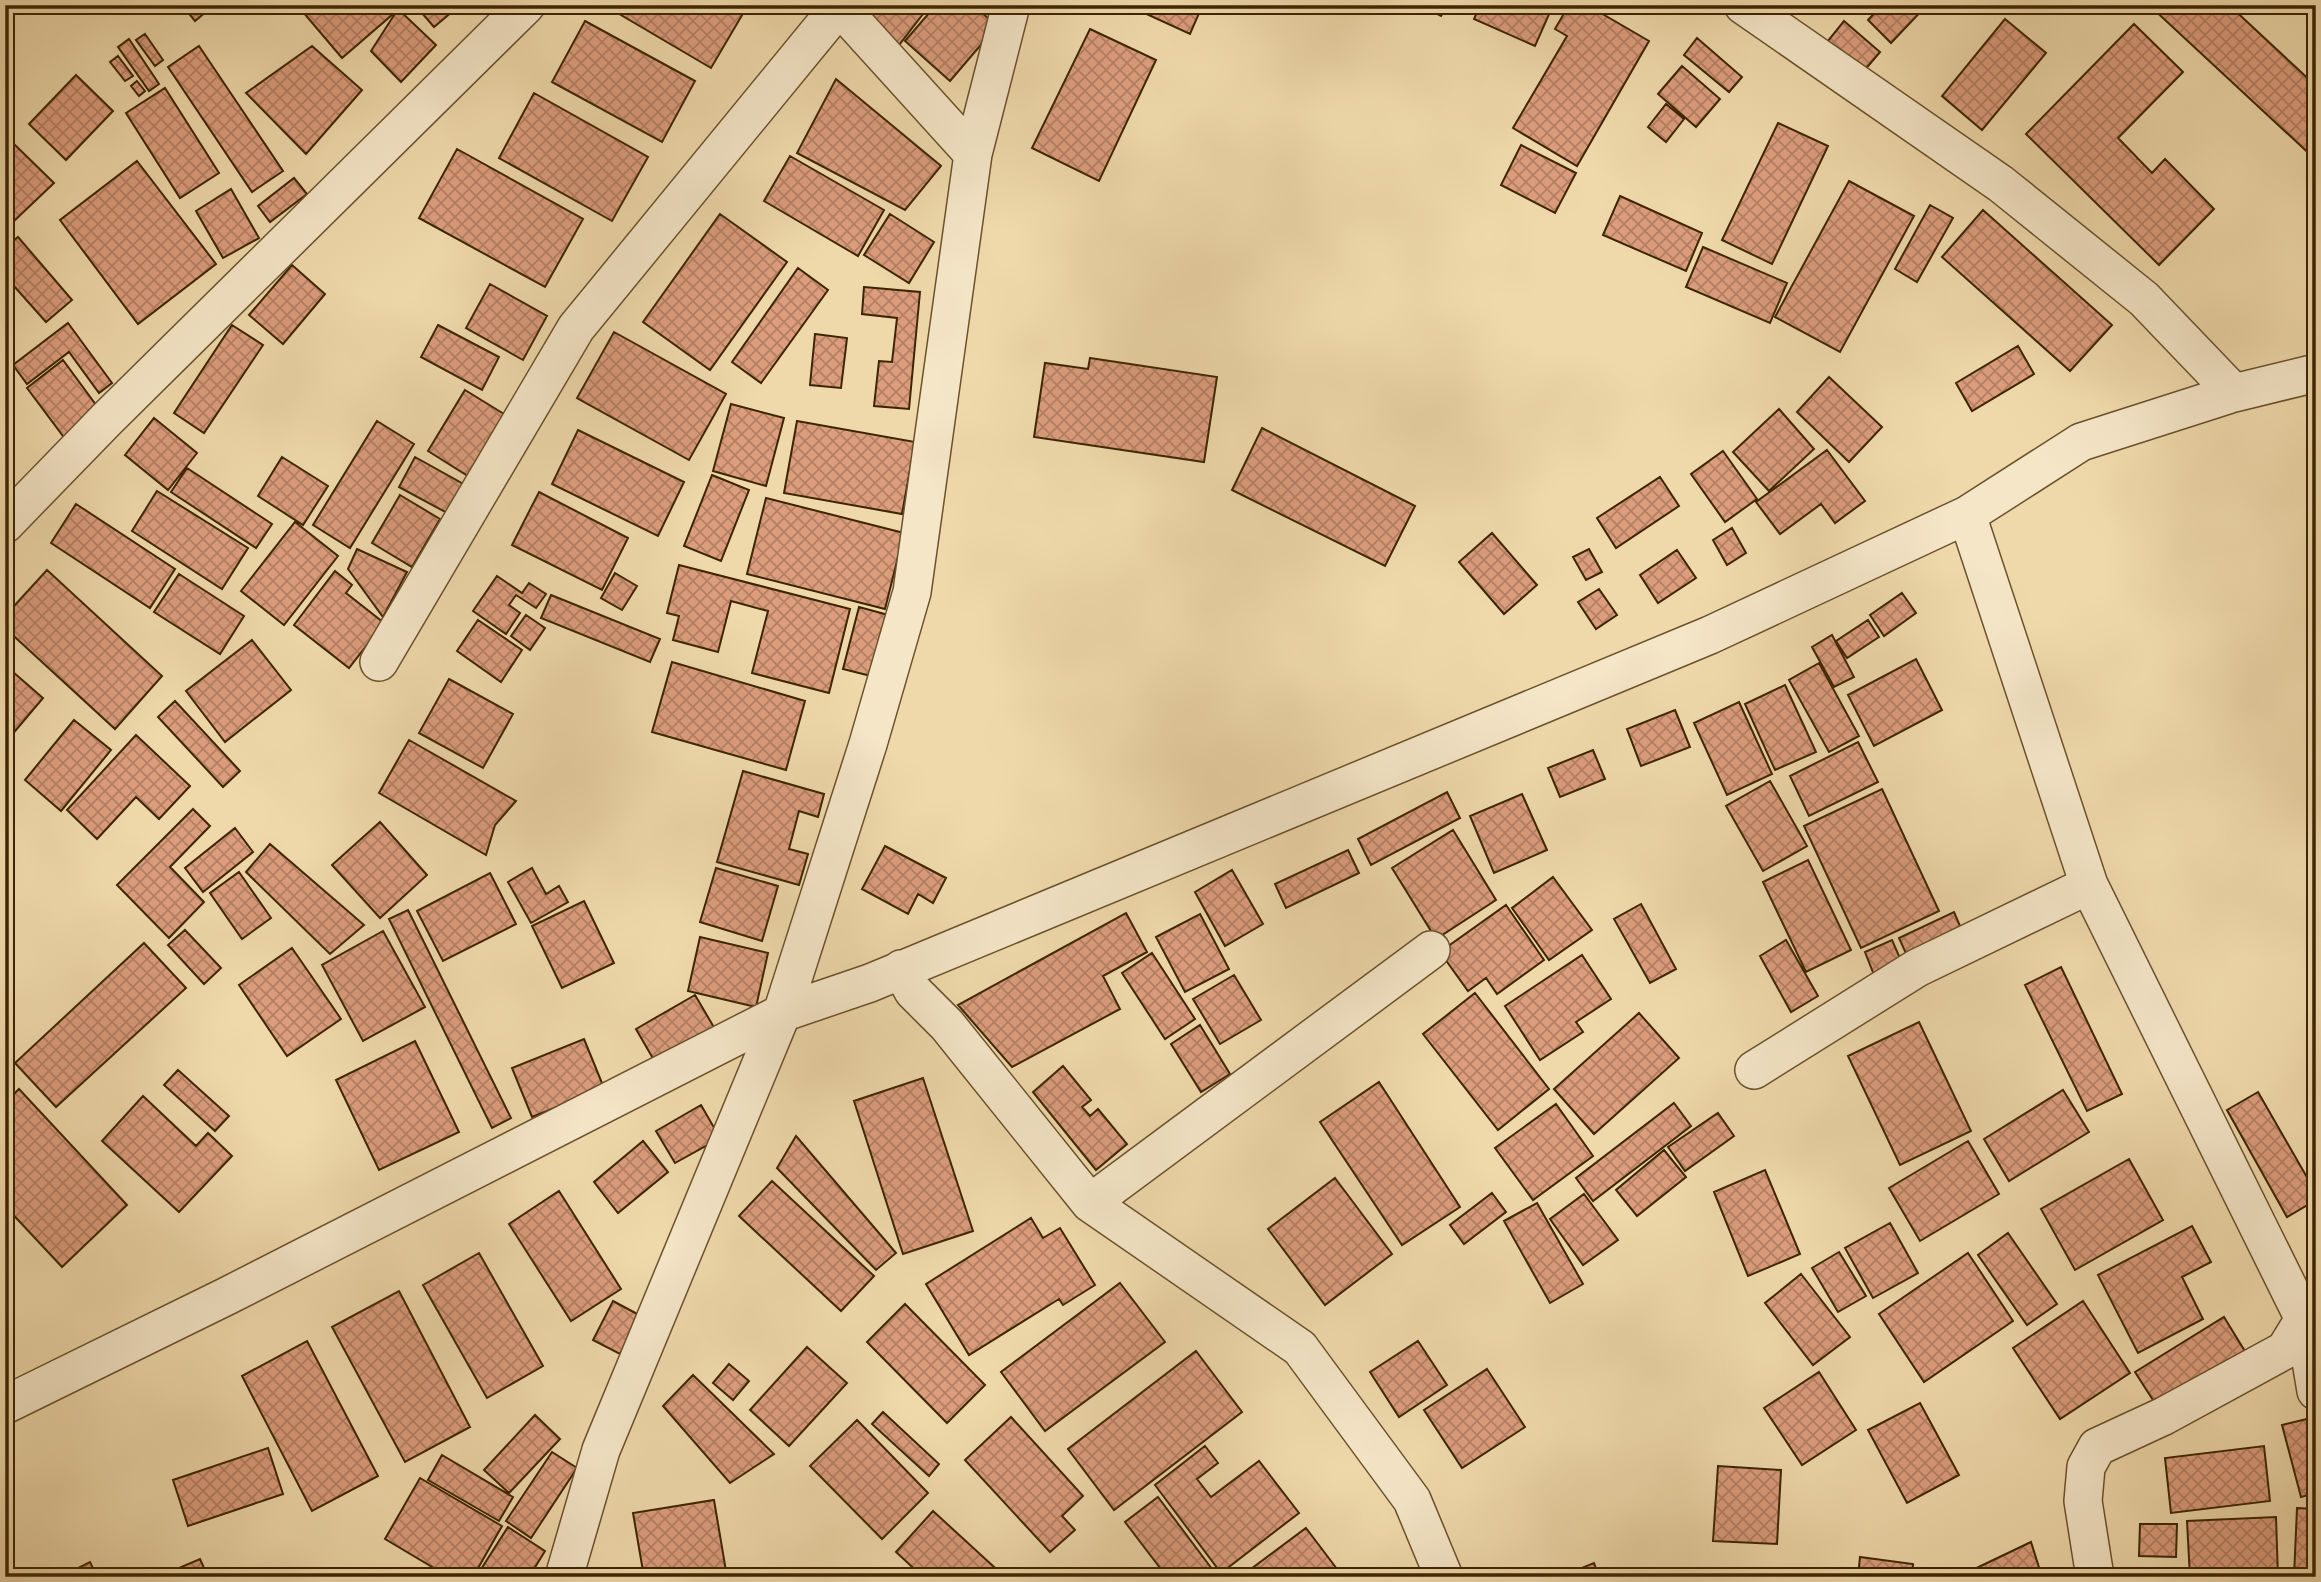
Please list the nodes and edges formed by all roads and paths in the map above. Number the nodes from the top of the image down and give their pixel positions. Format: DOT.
graph roads {
  1 [pos="526,5"];
  2 [pos="1011,5"];
  3 [pos="1743,5"];
  4 [pos="838,6"];
  5 [pos="973,154"];
  6 [pos="2316,373"];
  7 [pos="2234,393"];
  8 [pos="1967,515"];
  9 [pos="5,524"];
  10 [pos="379,662"];
  11 [pos="2089,885"];
  12 [pos="1431,950"];
  13 [pos="901,969"];
  14 [pos="782,1013"];
  15 [pos="1754,1070"];
  16 [pos="1090,1203"];
  17 [pos="2310,1317"];
  18 [pos="2316,1391"];
  19 [pos="5,1405"];
  20 [pos="564,1577"];
  21 [pos="1444,1577"];
  22 [pos="2095,1577"];
  1 -- 9 [label="street"];
  2 -- 5 [label="street"];
  3 -- 7 [label="street"];
  4 -- 5 [label="street"];
  4 -- 10 [label="street"];
  5 -- 14 [label="street"];
  6 -- 7 [label="street"];
  7 -- 8 [label="street"];
  8 -- 11 [label="street"];
  8 -- 13 [label="street"];
  11 -- 15 [label="street"];
  11 -- 17 [label="street"];
  12 -- 16 [label="street"];
  13 -- 14 [label="street"];
  13 -- 16 [label="street"];
  14 -- 19 [label="street"];
  14 -- 20 [label="street"];
  16 -- 21 [label="street"];
  17 -- 18 [label="street"];
  17 -- 22 [label="street"];
}
